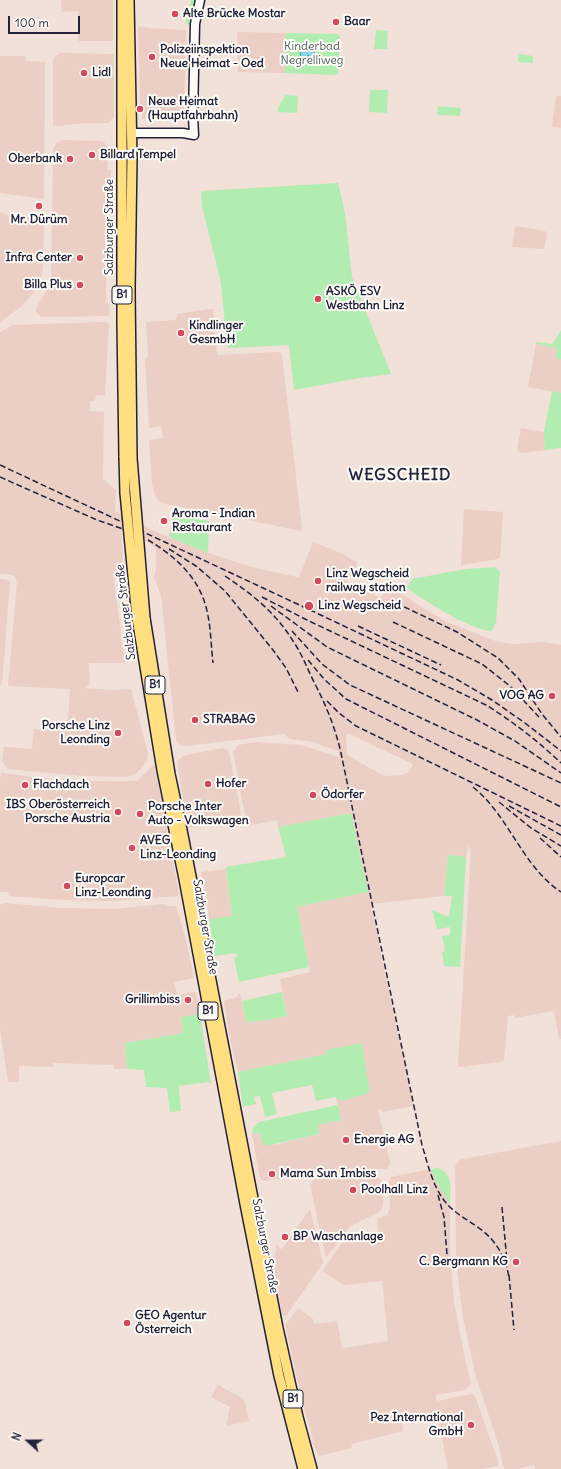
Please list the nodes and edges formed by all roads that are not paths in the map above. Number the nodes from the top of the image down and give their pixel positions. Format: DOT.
graph roads {
  1 [pos="122,0"];
  2 [pos="129,0"];
  3 [pos="200,0"];
  4 [pos="131,133"];
  5 [pos="128,458"];
  6 [pos="274,1329"];
  7 [pos="303,1469"];
  8 [pos="312,1469"];
  1 -- 5 [label="main road, Salzburger Straße / B1"];
  2 -- 4 [label="main road, Salzburger Straße / B1"];
  3 -- 4 [label="main road"];
  4 -- 5 [label="main road, Salzburger Straße / B1"];
  5 -- 6 [label="main road, Salzburger Straße / B1, bridge"];
  6 -- 7 [label="main road, B1"];
  6 -- 8 [label="main road, B1"];
}
